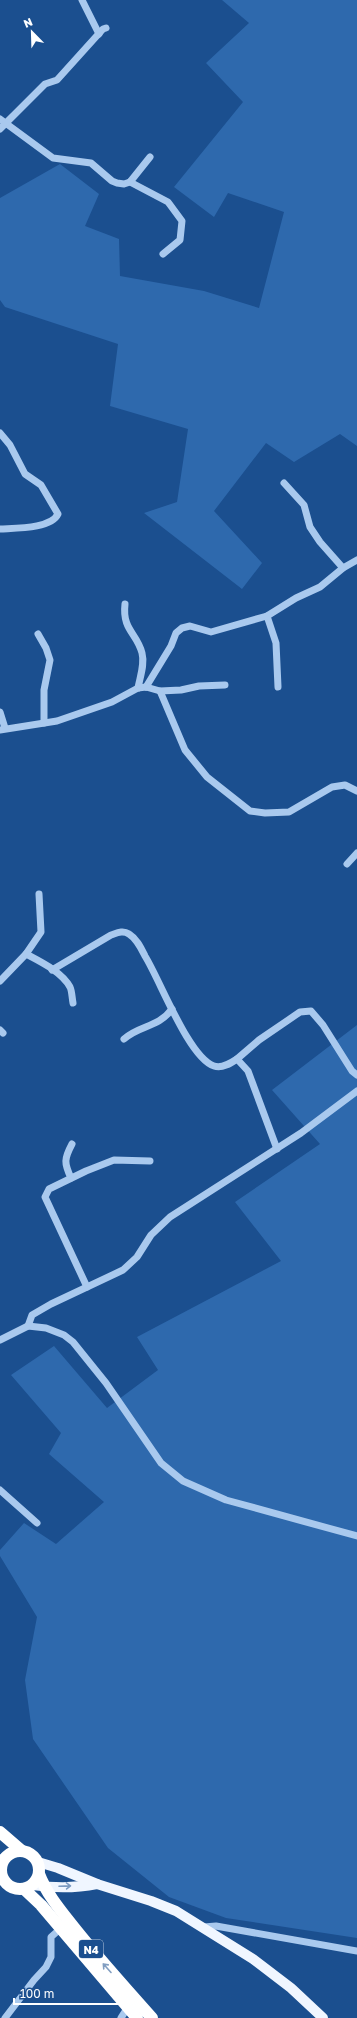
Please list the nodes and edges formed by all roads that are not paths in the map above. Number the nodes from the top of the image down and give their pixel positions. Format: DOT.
graph roads {
  1 [pos="82,0"];
  2 [pos="106,28"];
  3 [pos="99,34"];
  4 [pos="2,124"];
  5 [pos="150,157"];
  6 [pos="130,182"];
  7 [pos="163,254"];
  8 [pos="0,433"];
  9 [pos="284,484"];
  10 [pos="0,529"];
  11 [pos="357,561"];
  12 [pos="343,568"];
  13 [pos="125,604"];
  14 [pos="267,616"];
  15 [pos="38,634"];
  16 [pos="225,685"];
  17 [pos="146,687"];
  18 [pos="278,687"];
  19 [pos="138,688"];
  20 [pos="160,691"];
  21 [pos="0,712"];
  22 [pos="44,723"];
  23 [pos="2,729"];
  24 [pos="357,791"];
  25 [pos="357,853"];
  26 [pos="348,864"];
  27 [pos="39,894"];
  28 [pos="26,954"];
  29 [pos="52,970"];
  30 [pos="0,981"];
  31 [pos="73,1003"];
  32 [pos="172,1009"];
  33 [pos="124,1039"];
  34 [pos="237,1059"];
  35 [pos="357,1075"];
  36 [pos="357,1091"];
  37 [pos="72,1144"];
  38 [pos="277,1149"];
  39 [pos="150,1161"];
  40 [pos="71,1178"];
  41 [pos="87,1287"];
  42 [pos="28,1326"];
  43 [pos="0,1340"];
  44 [pos="0,1490"];
  45 [pos="37,1523"];
  46 [pos="357,1536"];
  47 [pos="0,1832"];
  48 [pos="22,1851"];
  49 [pos="2,1859"];
  50 [pos="38,1868"];
  51 [pos="2,1881"];
  52 [pos="97,1884"];
  53 [pos="34,1887"];
  54 [pos="204,1927"];
  55 [pos="60,1929"];
  56 [pos="357,1951"];
  57 [pos="128,2007"];
  58 [pos="5,2018"];
  59 [pos="121,2018"];
  60 [pos="138,2018"];
  61 [pos="152,2018"];
  62 [pos="323,2018"];
  1 -- 3 [label="street"];
  2 -- 3 [label="street"];
  3 -- 4 [label="street"];
  4 -- 6 [label="street"];
  5 -- 6 [label="street"];
  6 -- 7 [label="street"];
  8 -- 10 [label="street"];
  9 -- 12 [label="street"];
  11 -- 12 [label="street"];
  12 -- 14 [label="street"];
  13 -- 19 [label="street"];
  14 -- 17 [label="street"];
  14 -- 18 [label="street"];
  15 -- 22 [label="street"];
  16 -- 20 [label="street"];
  17 -- 19 [label="street"];
  17 -- 20 [label="street"];
  19 -- 22 [label="street"];
  20 -- 24 [label="street"];
  21 -- 23 [label="street"];
  22 -- 23 [label="street"];
  25 -- 26 [label="street"];
  27 -- 28 [label="street"];
  28 -- 29 [label="street"];
  28 -- 30 [label="street"];
  29 -- 31 [label="street"];
  29 -- 32 [label="street"];
  32 -- 33 [label="street"];
  32 -- 34 [label="street"];
  34 -- 35 [label="street"];
  34 -- 38 [label="street"];
  36 -- 38 [label="street"];
  37 -- 40 [label="street"];
  38 -- 41 [label="street"];
  39 -- 40 [label="street"];
  40 -- 41 [label="street"];
  41 -- 42 [label="street"];
  42 -- 43 [label="street"];
  42 -- 46 [label="street"];
  44 -- 45 [label="street"];
  47 -- 48 [label="highway"];
  48 -- 49 [label="highway, N4"];
  48 -- 50 [label="highway"];
  49 -- 51 [label="highway, N4"];
  50 -- 52 [label="main road"];
  50 -- 53 [label="highway"];
  51 -- 53 [label="highway, N4"];
  53 -- 52 [label="main road, one-way"];
  52 -- 54 [label="main road"];
  53 -- 55 [label="highway, N4"];
  61 -- 53 [label="highway, N4, one-way"];
  54 -- 56 [label="street"];
  54 -- 62 [label="main road"];
  55 -- 57 [label="highway, N4"];
  55 -- 58 [label="street"];
  57 -- 59 [label="street"];
  57 -- 60 [label="highway, N4"];
}
